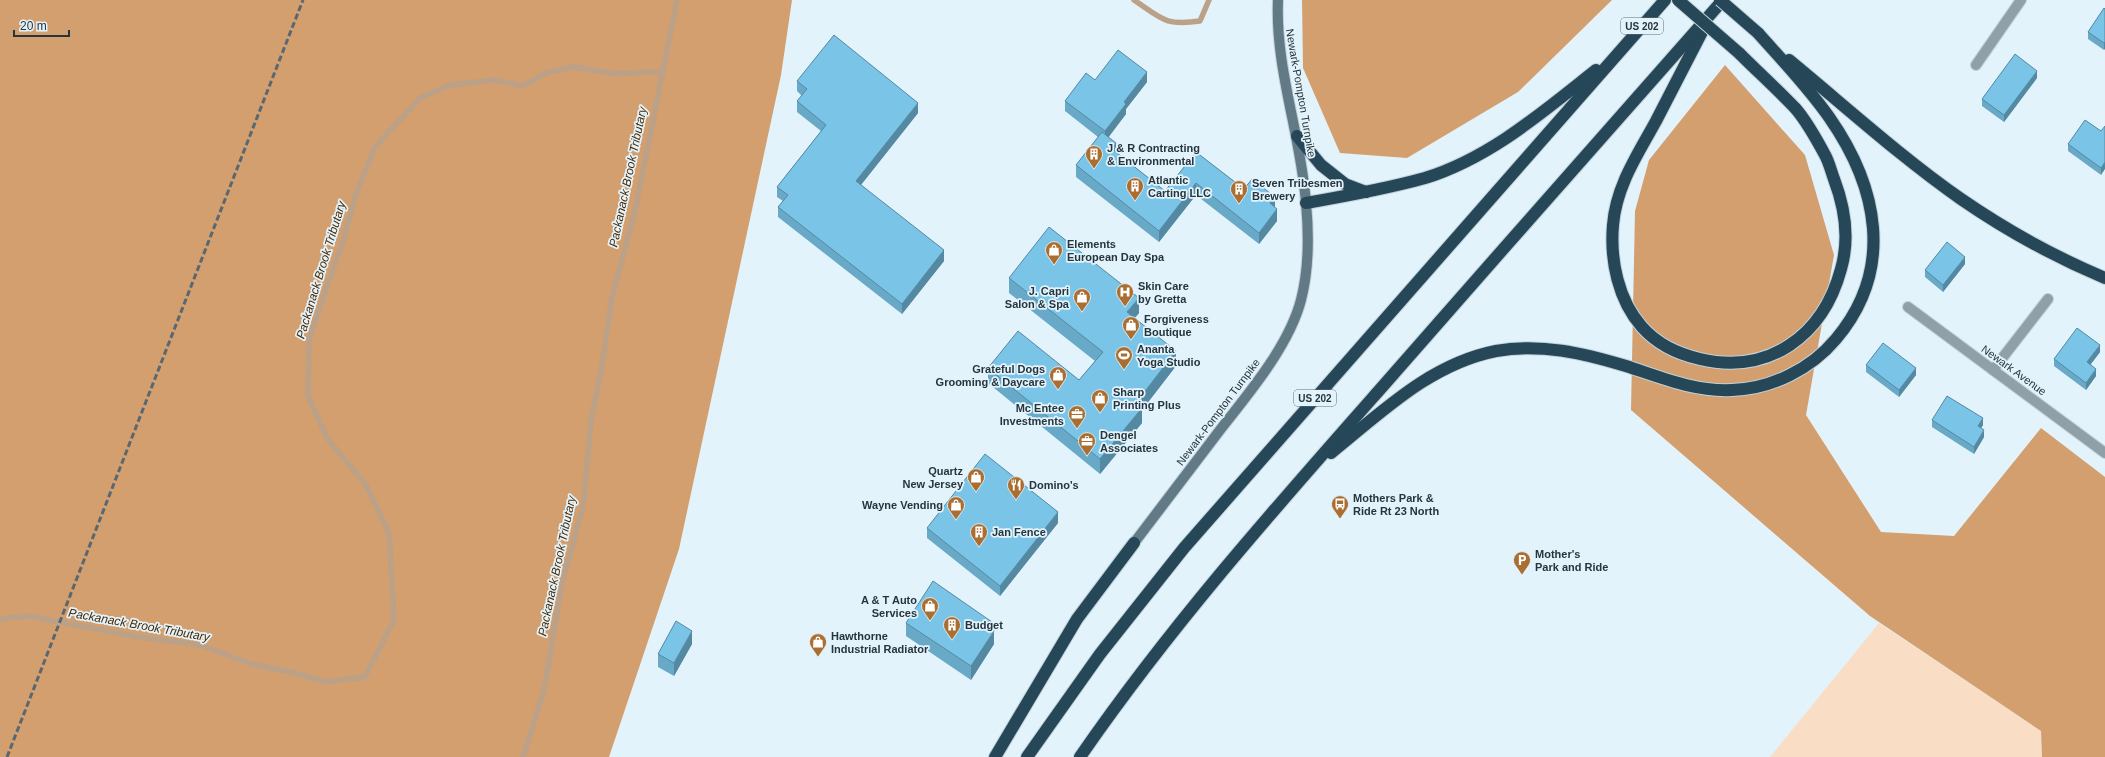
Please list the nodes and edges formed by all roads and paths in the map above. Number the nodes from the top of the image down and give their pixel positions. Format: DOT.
graph roads {
  1 [pos="1278,0"];
  2 [pos="1665,0"];
  3 [pos="1678,0"];
  4 [pos="1720,0"];
  5 [pos="1723,0"];
  6 [pos="2021,0"];
  7 [pos="1711,13"];
  8 [pos="1758,33"];
  9 [pos="1619,53"];
  10 [pos="1976,66"];
  11 [pos="1297,136"];
  12 [pos="1367,192"];
  13 [pos="1306,203"];
  14 [pos="2105,278"];
  15 [pos="2048,299"];
  16 [pos="1908,307"];
  17 [pos="1993,370"];
  18 [pos="2105,453"];
  19 [pos="1305,474"];
  20 [pos="1134,543"];
  21 [pos="995,757"];
  22 [pos="1028,757"];
  23 [pos="1080,757"];
  1 -- 11 [label="main road, Newark-Pompton Turnpike"];
  2 -- 9 [label="highway, US 202"];
  3 -- 7 [label="highway, bridge"];
  4 -- 8 [label="highway, bridge"];
  5 -- 7 [label="highway"];
  6 -- 10 [label="street"];
  7 -- 19 [label="highway"];
  8 -- 14 [label="highway"];
  8 -- 19 [label="highway"];
  9 -- 12 [label="highway"];
  9 -- 22 [label="highway, US 202"];
  11 -- 12 [label="highway"];
  11 -- 13 [label="main road, Newark-Pompton Turnpike"];
  12 -- 13 [label="highway"];
  13 -- 20 [label="main road, Newark-Pompton Turnpike"];
  15 -- 17 [label="street"];
  16 -- 17 [label="street, Newark Avenue"];
  17 -- 18 [label="street, Newark Avenue"];
  19 -- 23 [label="highway"];
  20 -- 21 [label="highway"];
}
